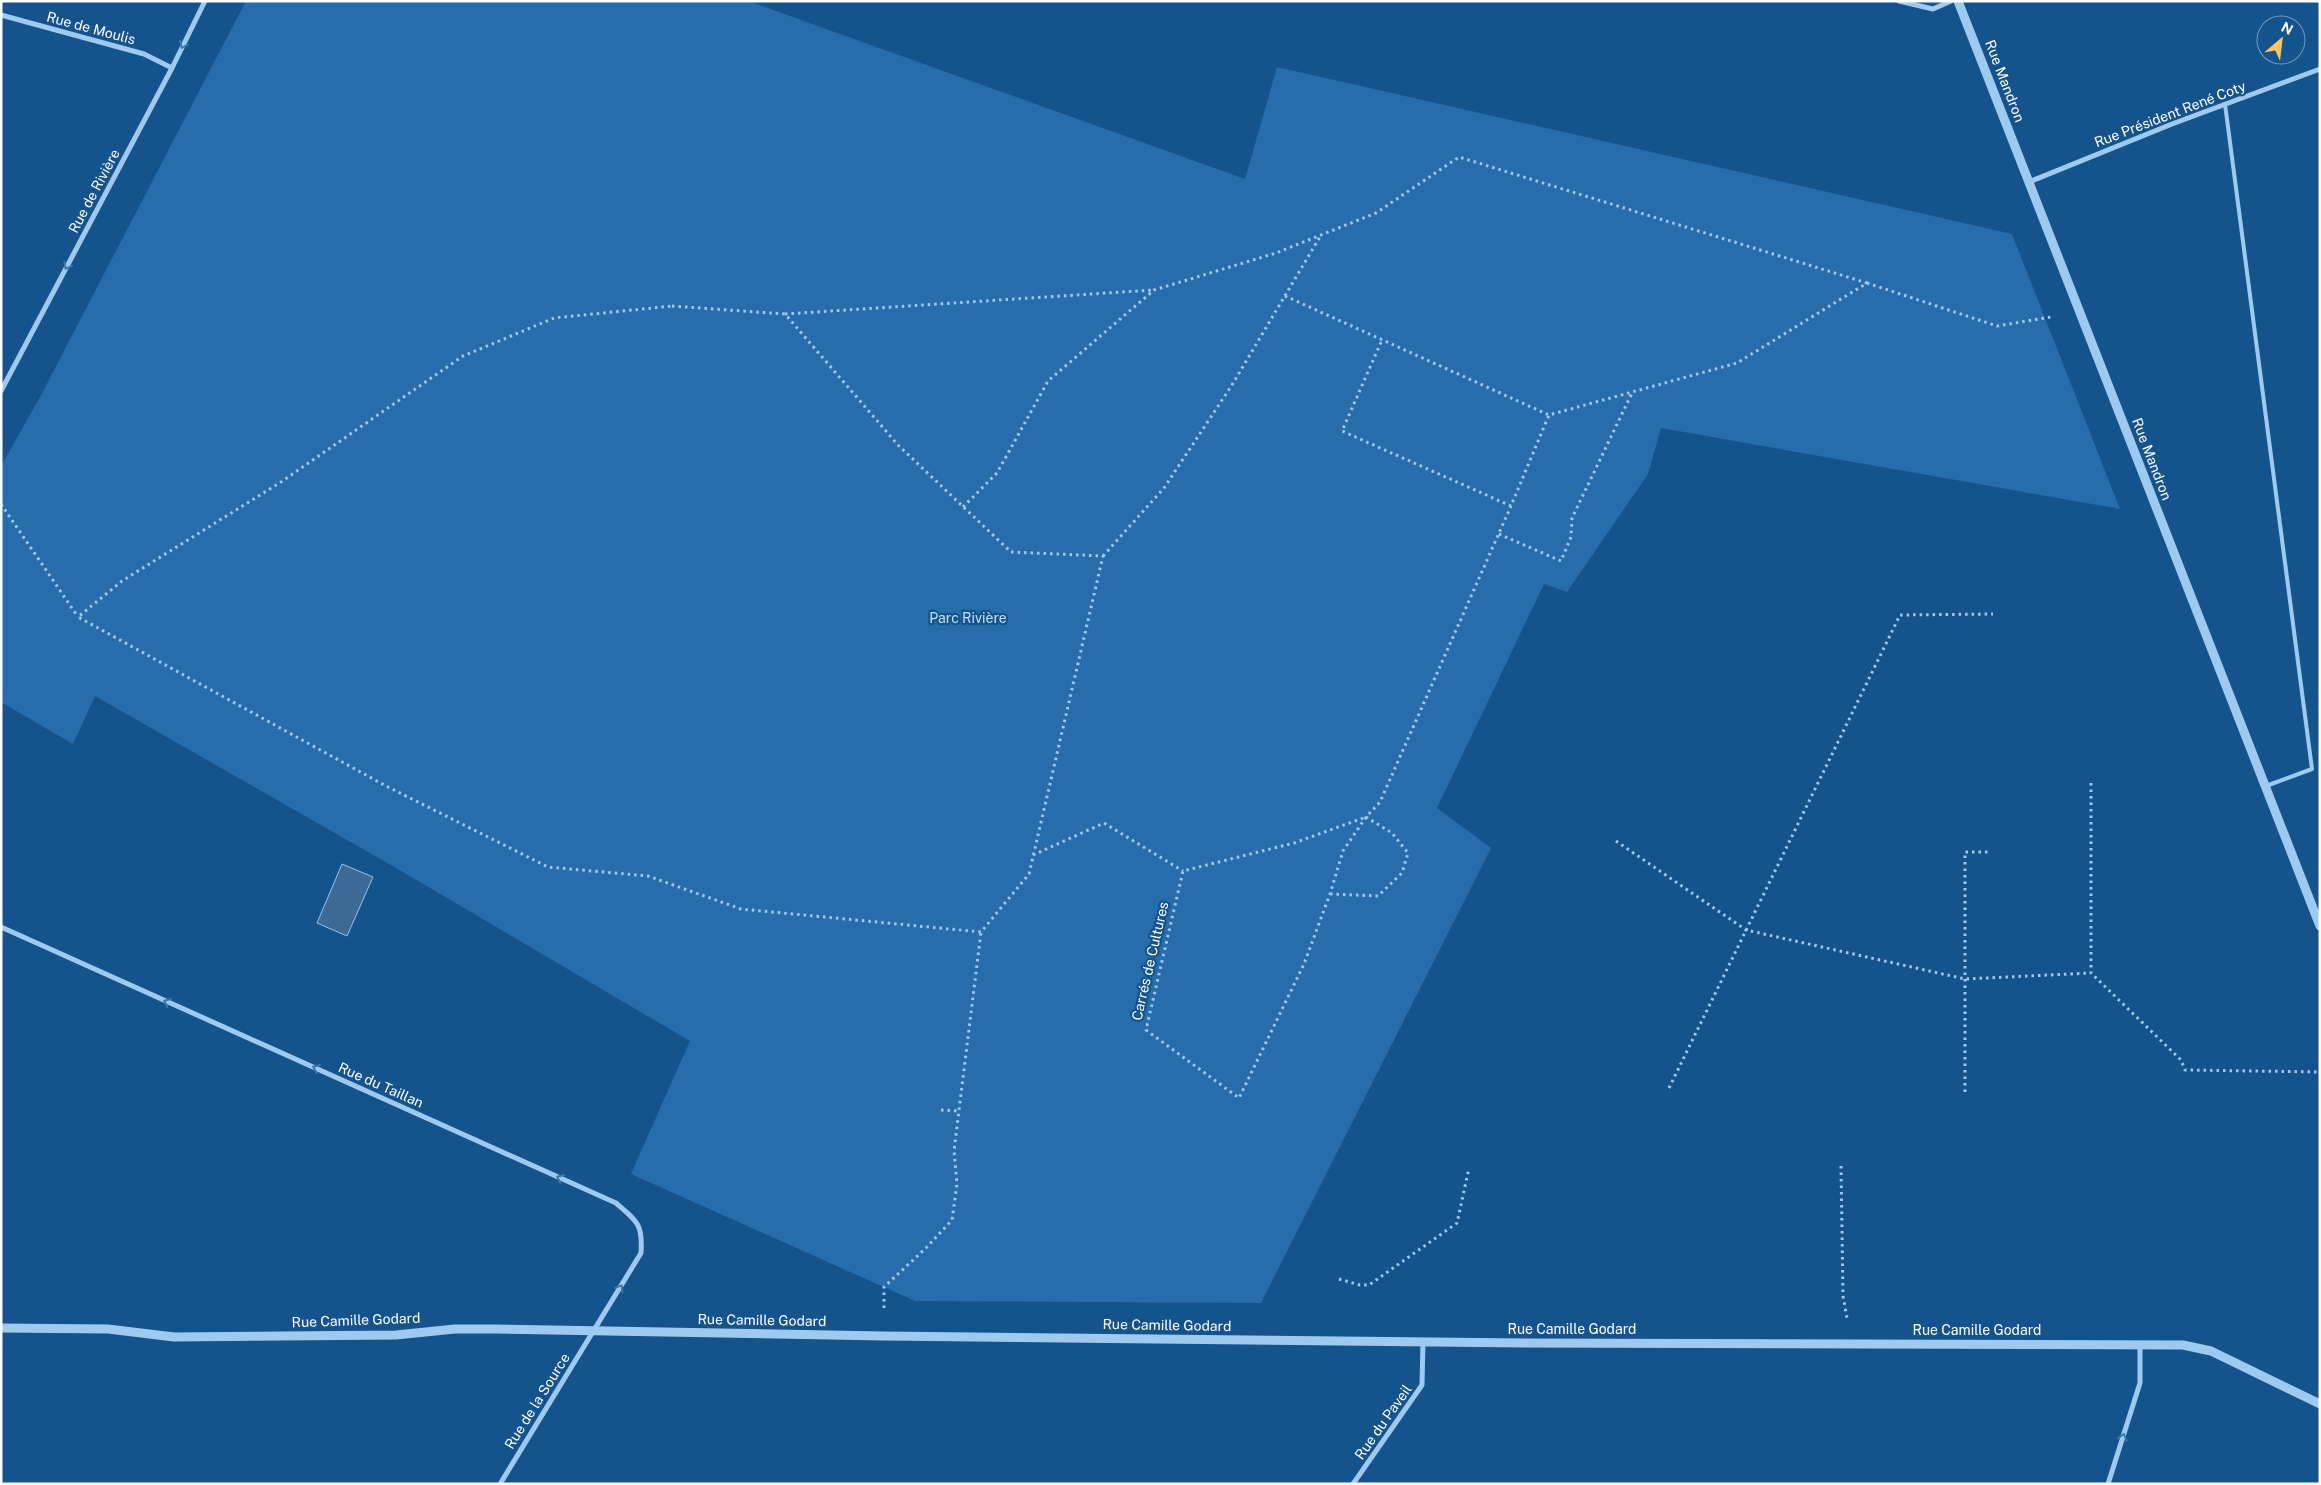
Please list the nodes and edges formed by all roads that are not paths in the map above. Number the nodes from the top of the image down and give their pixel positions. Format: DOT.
graph roads {
  1 [pos="205,1"];
  2 [pos="1899,1"];
  3 [pos="1951,1"];
  4 [pos="1958,1"];
  5 [pos="1,15"];
  6 [pos="172,68"];
  7 [pos="2320,69"];
  8 [pos="2224,104"];
  9 [pos="2029,182"];
  10 [pos="1,390"];
  11 [pos="2265,786"];
  12 [pos="2320,926"];
  13 [pos="1,927"];
  14 [pos="1,1328"];
  15 [pos="594,1330"];
  16 [pos="1423,1341"];
  17 [pos="2140,1345"];
  18 [pos="2320,1404"];
  19 [pos="500,1484"];
  20 [pos="1354,1484"];
  21 [pos="2108,1484"];
  1 -- 6 [label="street, Rue de Rivière, one-way"];
  2 -- 3 [label="street"];
  4 -- 9 [label="street, Rue Mandron"];
  5 -- 6 [label="street, Rue de Moulis"];
  6 -- 10 [label="street, Rue de Rivière, one-way"];
  7 -- 8 [label="street, Rue Président René Coty"];
  8 -- 9 [label="street, Rue Président René Coty"];
  8 -- 11 [label="lane"];
  9 -- 11 [label="street, Rue Mandron"];
  11 -- 12 [label="street, Rue Mandron"];
  15 -- 13 [label="street, Rue du Taillan, one-way"];
  14 -- 15 [label="street, Rue Camille Godard"];
  15 -- 16 [label="street, Rue Camille Godard"];
  15 -- 19 [label="street, Rue de la Source"];
  16 -- 17 [label="street, Rue Camille Godard"];
  16 -- 20 [label="street, Rue du Paveil"];
  17 -- 18 [label="street, Rue Camille Godard"];
  21 -- 17 [label="street, one-way"];
}
